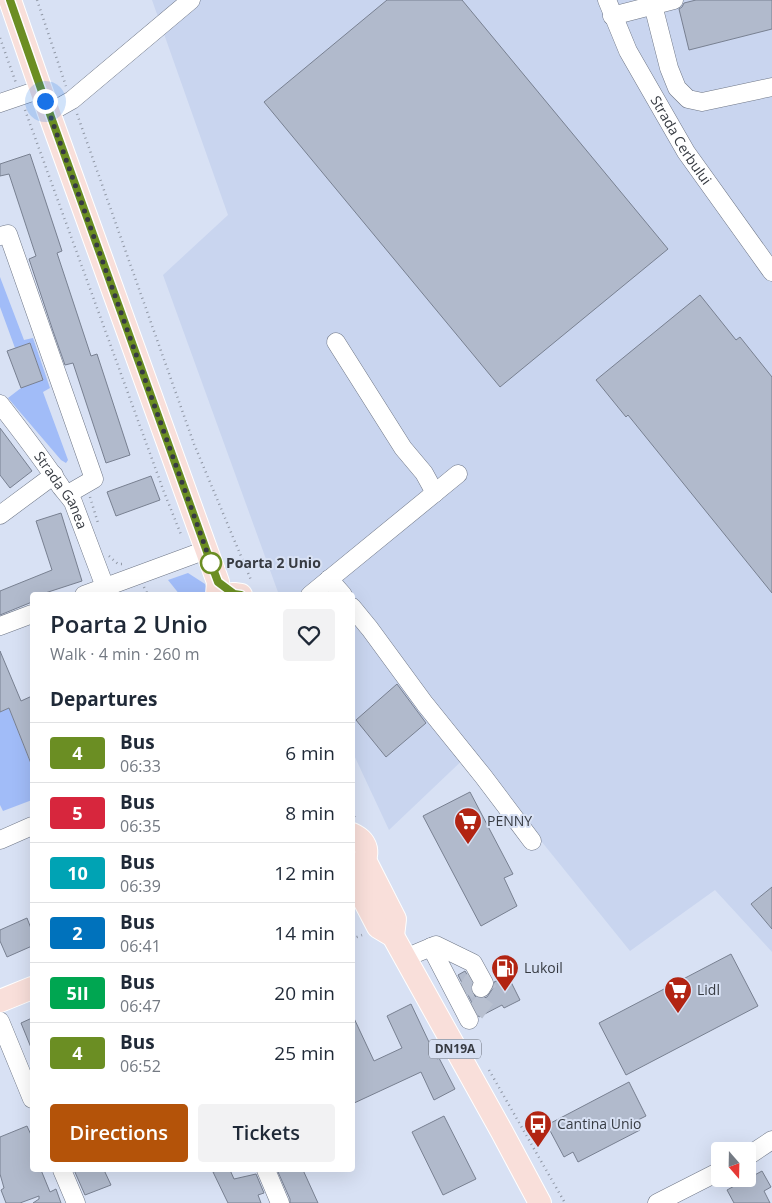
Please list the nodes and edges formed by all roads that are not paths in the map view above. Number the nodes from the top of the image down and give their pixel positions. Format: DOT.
graph roads {
  1 [pos="10,0"];
  2 [pos="190,0"];
  3 [pos="674,0"];
  4 [pos="652,5"];
  5 [pos="610,8"];
  6 [pos="772,87"];
  7 [pos="30,92"];
  8 [pos="0,102"];
  9 [pos="49,113"];
  10 [pos="0,236"];
  11 [pos="772,272"];
  12 [pos="336,342"];
  13 [pos="0,404"];
  14 [pos="458,474"];
  15 [pos="54,475"];
  16 [pos="435,493"];
  17 [pos="68,494"];
  18 [pos="0,515"];
  19 [pos="206,550"];
  20 [pos="329,579"];
  21 [pos="232,591"];
  22 [pos="95,592"];
  23 [pos="314,592"];
  24 [pos="340,592"];
  25 [pos="355,611"];
  26 [pos="30,618"];
  27 [pos="0,626"];
  28 [pos="30,827"];
  29 [pos="355,835"];
  30 [pos="0,840"];
  31 [pos="532,841"];
  32 [pos="358,876"];
  33 [pos="398,911"];
  34 [pos="393,936"];
  35 [pos="431,947"];
  36 [pos="405,958"];
  37 [pos="30,989"];
  38 [pos="472,992"];
  39 [pos="0,1001"];
  40 [pos="0,1022"];
  41 [pos="453,1045"];
  42 [pos="30,1095"];
  43 [pos="772,1140"];
  44 [pos="756,1151"];
  45 [pos="63,1172"];
  46 [pos="267,1172"];
  47 [pos="711,1175"];
  48 [pos="76,1203"];
  49 [pos="280,1203"];
  50 [pos="539,1203"];
  51 [pos="657,1203"];
  1 -- 7 [label="main road"];
  2 -- 9 [label="street"];
  3 -- 4 [label="street"];
  4 -- 5 [label="street"];
  4 -- 6 [label="street"];
  5 -- 11 [label="street, Strada Cerbului"];
  7 -- 8 [label="street"];
  7 -- 9 [label="main road"];
  9 -- 19 [label="main road"];
  10 -- 17 [label="street"];
  12 -- 16 [label="street"];
  13 -- 15 [label="street, Strada Ganea"];
  14 -- 16 [label="street"];
  15 -- 17 [label="street, Strada Ganea"];
  15 -- 18 [label="street"];
  16 -- 20 [label="street"];
  17 -- 22 [label="street, Strada Ganea"];
  19 -- 21 [label="main road"];
  19 -- 22 [label="street"];
  20 -- 23 [label="street"];
  20 -- 24 [label="street"];
  25 -- 31 [label="street"];
  26 -- 27 [label="street"];
  28 -- 30 [label="street"];
  29 -- 32 [label="main road"];
  32 -- 33 [label="main road, DN19A"];
  32 -- 33 [label="street"];
  32 -- 34 [label="main road, DN19A"];
  33 -- 34 [label="main road, DN19A"];
  34 -- 36 [label="main road, DN19A"];
  35 -- 36 [label="street"];
  35 -- 38 [label="street"];
  35 -- 38 [label="street"];
  36 -- 41 [label="main road, DN19A"];
  37 -- 39 [label="main road"];
  38 -- 41 [label="street"];
  40 -- 42 [label="street"];
  41 -- 50 [label="main road, DN19A"];
  43 -- 44 [label="street"];
  45 -- 48 [label="street"];
  46 -- 49 [label="street"];
  47 -- 51 [label="street"];
}
